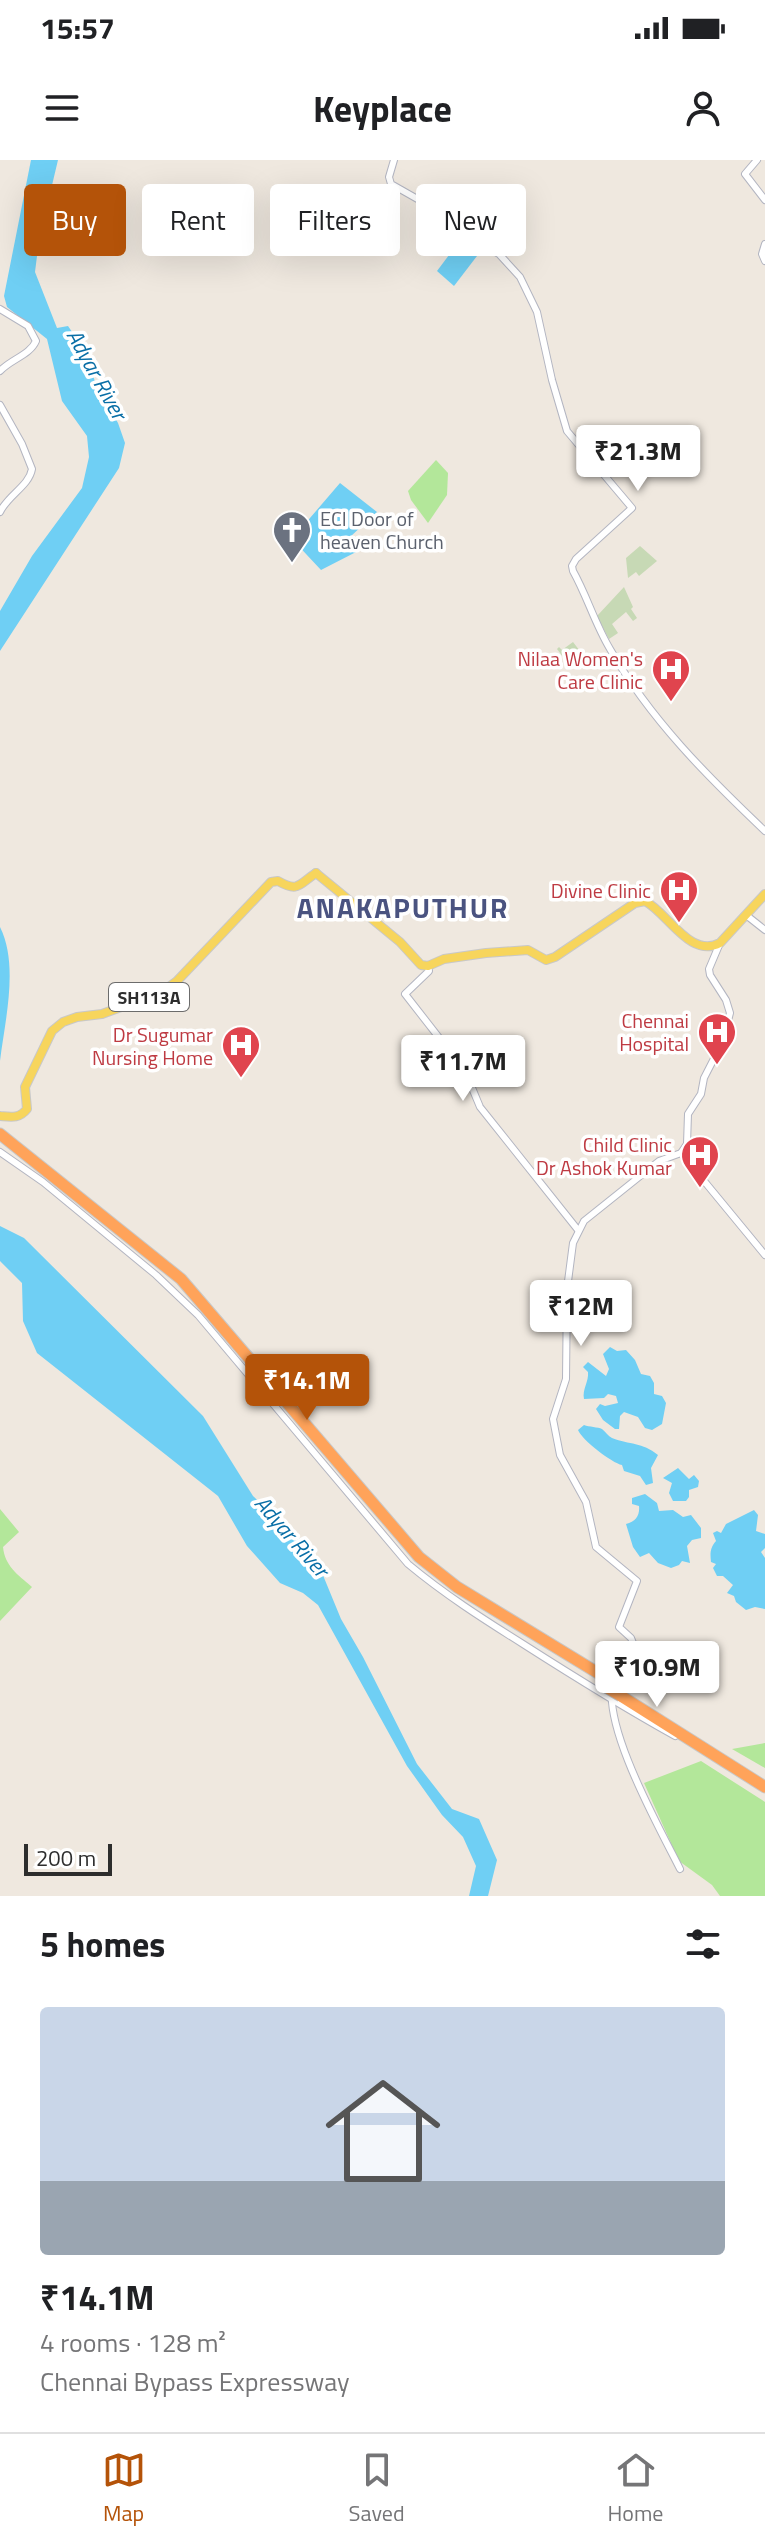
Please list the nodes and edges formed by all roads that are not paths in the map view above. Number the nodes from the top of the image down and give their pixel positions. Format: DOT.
graph roads {
  1 [pos="394,160"];
  2 [pos="757,160"];
  3 [pos="765,200"];
  4 [pos="765,244"];
  5 [pos="765,261"];
  6 [pos="0,309"];
  7 [pos="0,371"];
  8 [pos="0,405"];
  9 [pos="0,512"];
  10 [pos="765,831"];
  11 [pos="765,894"];
  12 [pos="746,915"];
  13 [pos="765,930"];
  14 [pos="720,943"];
  15 [pos="706,947"];
  16 [pos="714,956"];
  17 [pos="428,966"];
  18 [pos="0,1116"];
  19 [pos="0,1134"];
  20 [pos="0,1143"];
  21 [pos="0,1152"];
  22 [pos="681,1153"];
  23 [pos="578,1230"];
  24 [pos="765,1252"];
  25 [pos="440,1580"];
  26 [pos="618,1695"];
  27 [pos="694,1741"];
  28 [pos="714,1753"];
  29 [pos="765,1778"];
  30 [pos="765,1789"];
  31 [pos="680,1869"];
  1 -- 10 [label="street"];
  2 -- 3 [label="street"];
  4 -- 5 [label="street"];
  6 -- 7 [label="street"];
  8 -- 9 [label="street"];
  11 -- 12 [label="main road"];
  12 -- 13 [label="street"];
  12 -- 14 [label="main road"];
  14 -- 15 [label="main road"];
  14 -- 16 [label="street"];
  15 -- 16 [label="main road"];
  15 -- 17 [label="main road"];
  16 -- 22 [label="street"];
  17 -- 18 [label="main road, SH113A"];
  17 -- 23 [label="street"];
  19 -- 25 [label="highway"];
  20 -- 25 [label="highway"];
  21 -- 26 [label="street"];
  22 -- 23 [label="street"];
  22 -- 24 [label="street"];
  23 -- 26 [label="street"];
  25 -- 26 [label="highway"];
  26 -- 27 [label="highway"];
  26 -- 27 [label="street"];
  26 -- 31 [label="street"];
  27 -- 28 [label="highway"];
  28 -- 29 [label="highway"];
  28 -- 30 [label="highway"];
}
